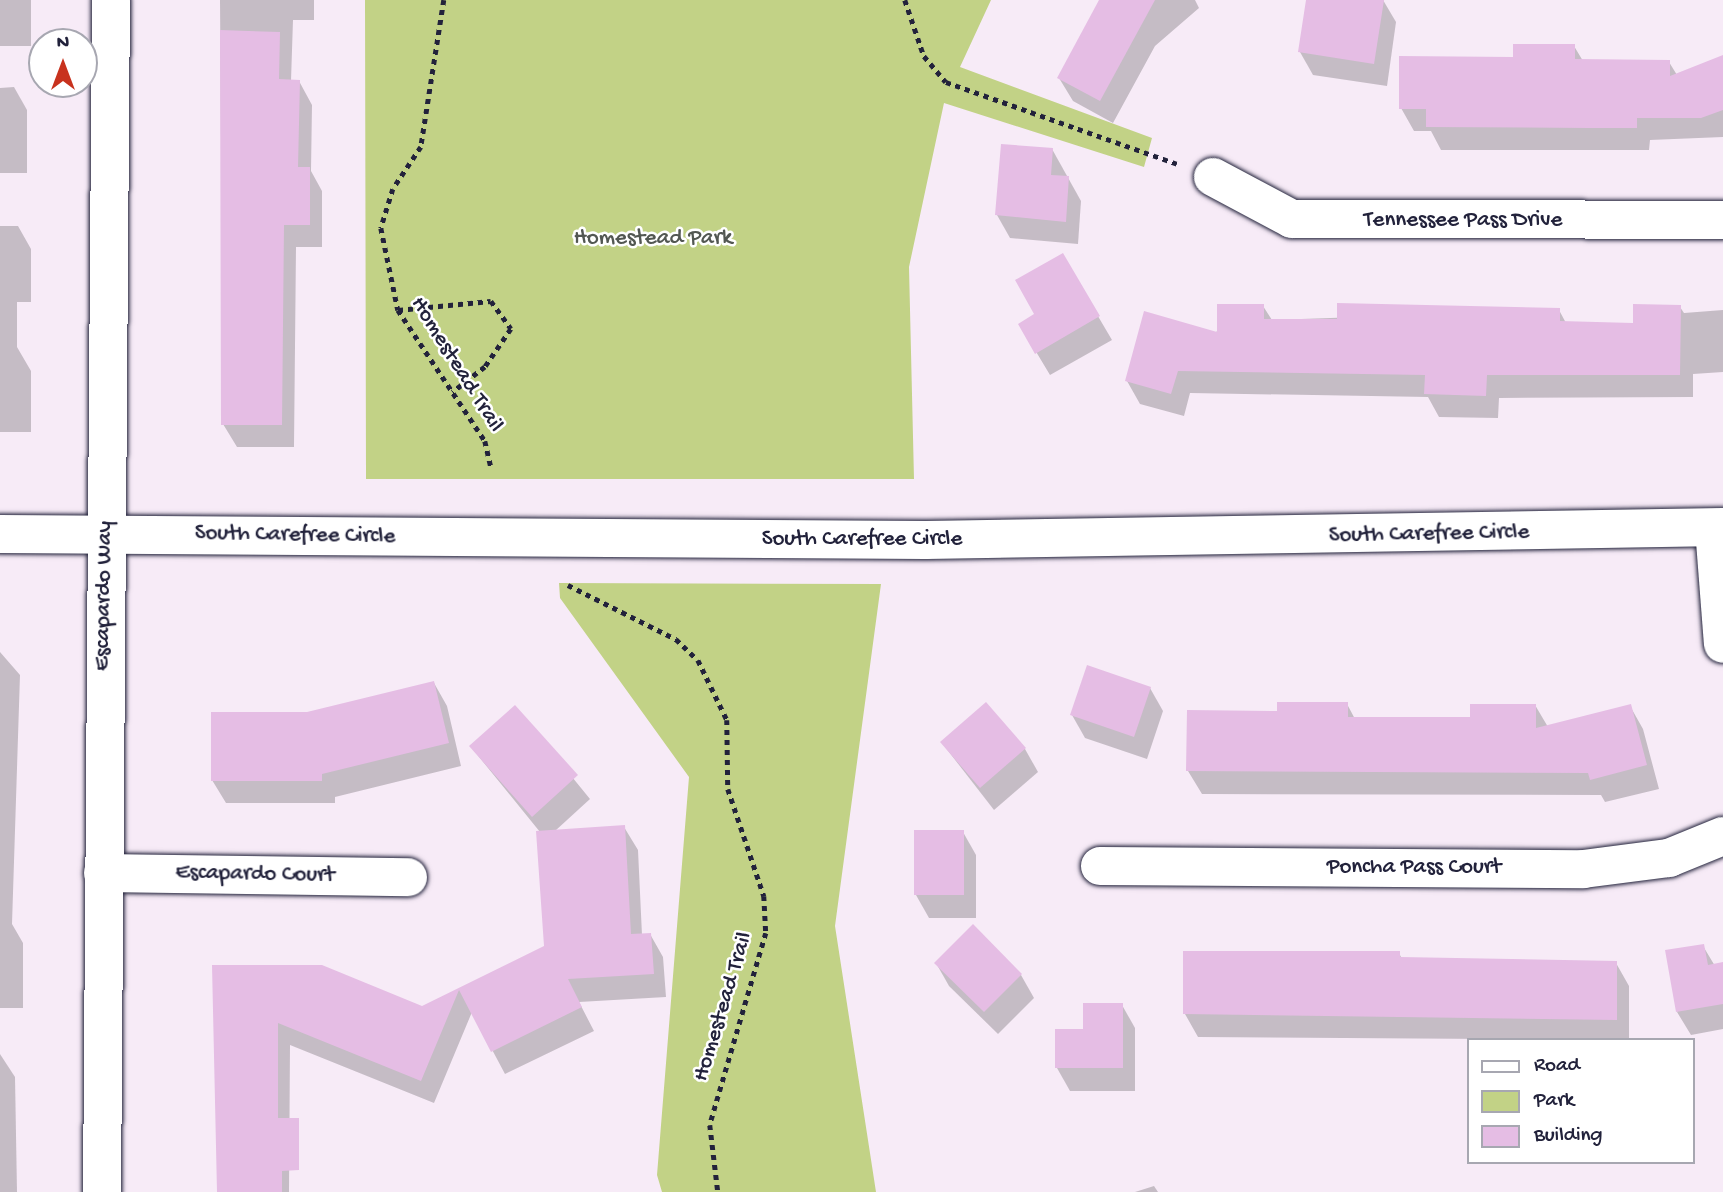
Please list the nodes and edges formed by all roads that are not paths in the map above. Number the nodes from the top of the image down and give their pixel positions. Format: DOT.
graph roads {
  1 [pos="111,0"];
  2 [pos="1213,177"];
  3 [pos="1723,220"];
  4 [pos="1719,528"];
  5 [pos="0,534"];
  6 [pos="106,534"];
  7 [pos="1723,644"];
  8 [pos="1723,836"];
  9 [pos="1100,866"];
  10 [pos="103,873"];
  11 [pos="408,877"];
  12 [pos="102,1192"];
  1 -- 6 [label="street, Escapardo Way"];
  2 -- 3 [label="street, Tennessee Pass Drive"];
  4 -- 6 [label="street, South Carefree Circle"];
  4 -- 7 [label="street"];
  5 -- 6 [label="street, South Carefree Circle"];
  6 -- 10 [label="street, Escapardo Way"];
  8 -- 9 [label="street, Poncha Pass Court"];
  10 -- 11 [label="street, Escapardo Court"];
  10 -- 12 [label="street, Escapardo Way"];
}
